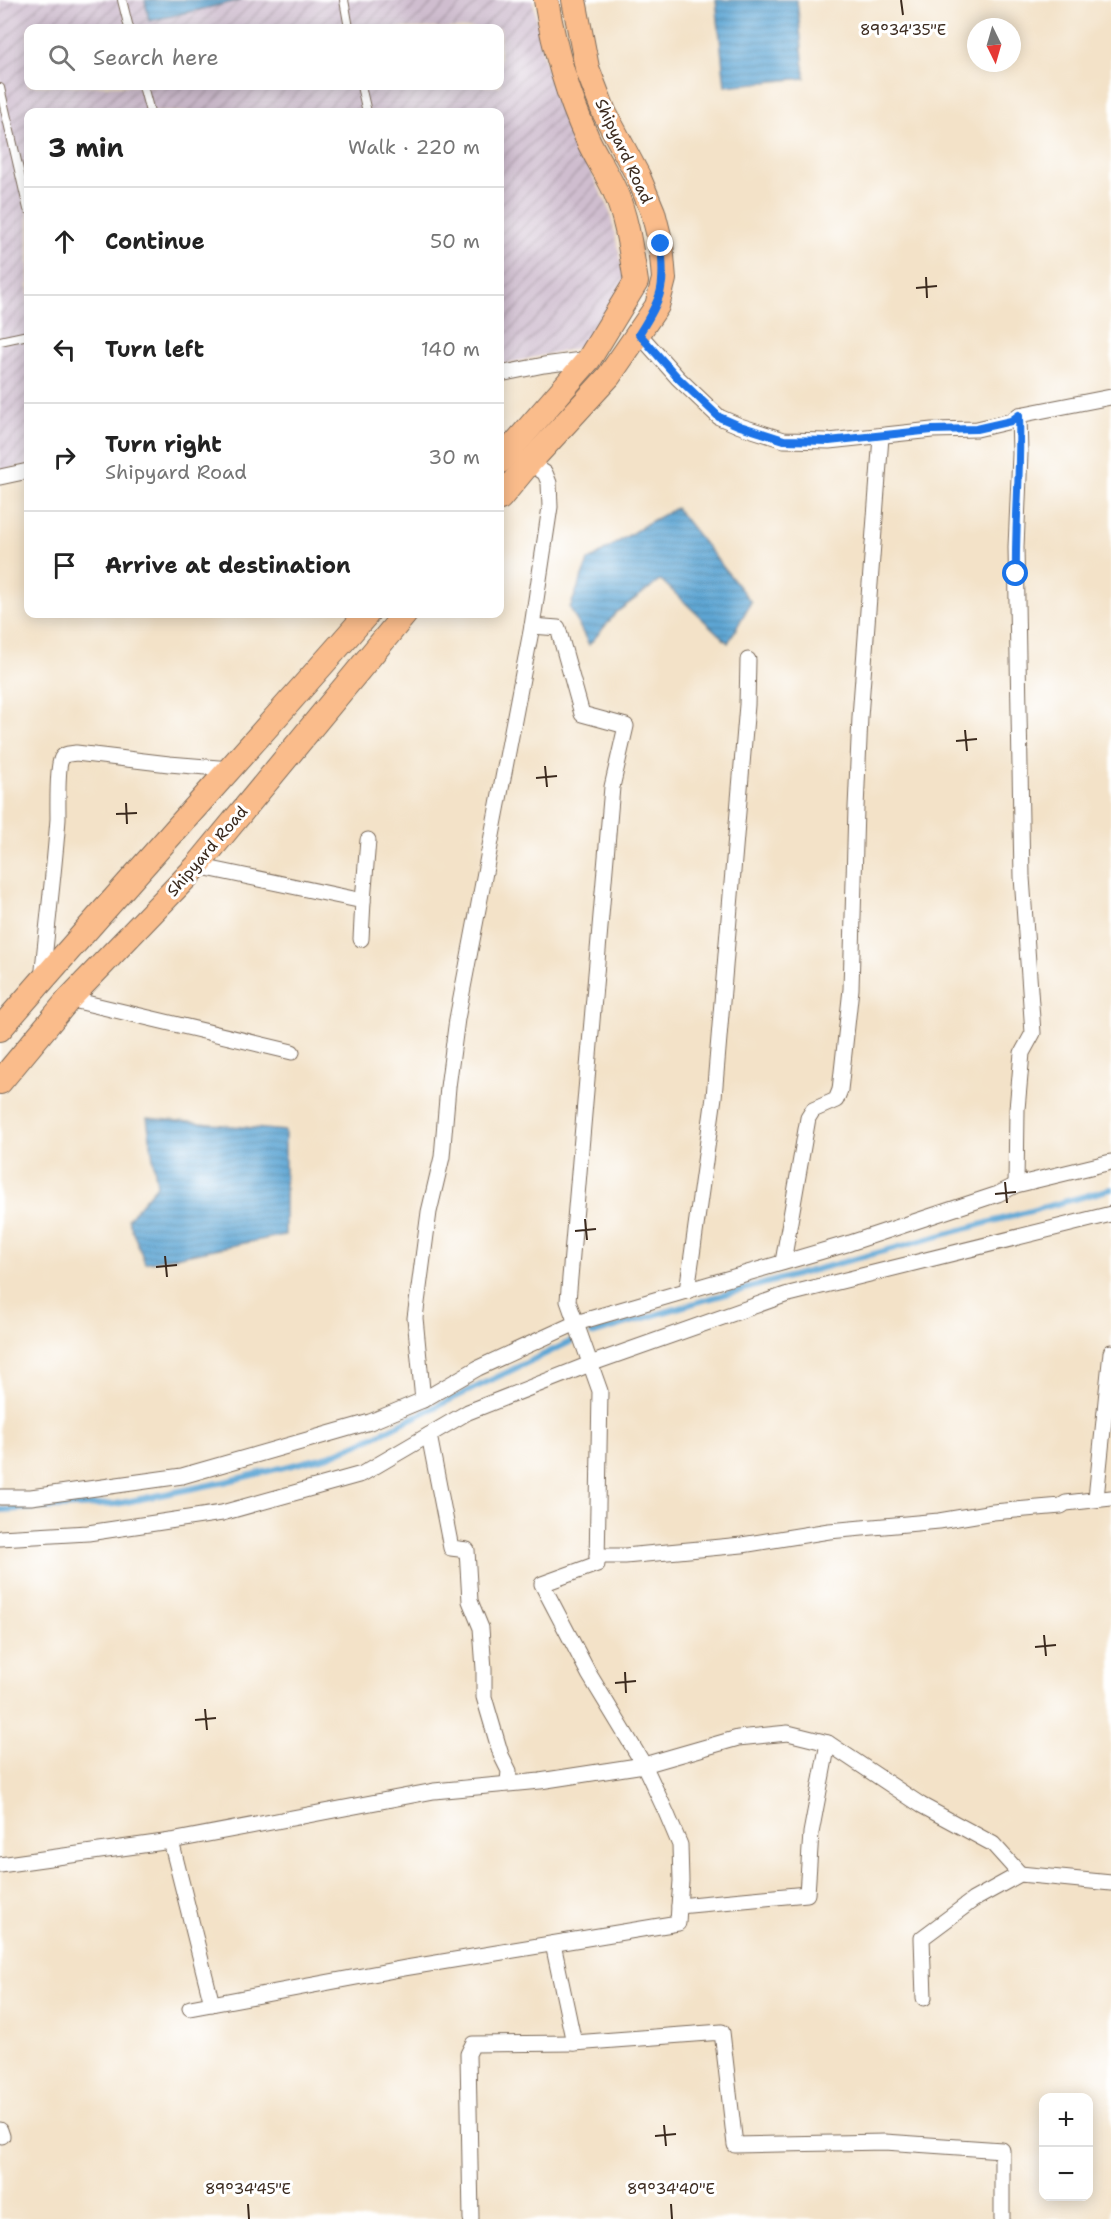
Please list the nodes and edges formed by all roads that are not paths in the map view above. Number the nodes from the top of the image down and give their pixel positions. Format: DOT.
graph roads {
  1 [pos="122,0"];
  2 [pos="344,0"];
  3 [pos="546,0"];
  4 [pos="574,0"];
  5 [pos="128,24"];
  6 [pos="349,24"];
  7 [pos="0,88"];
  8 [pos="144,90"];
  9 [pos="362,90"];
  10 [pos="149,108"];
  11 [pos="366,108"];
  12 [pos="24,192"];
  13 [pos="639,334"];
  14 [pos="24,336"];
  15 [pos="0,341"];
  16 [pos="589,359"];
  17 [pos="504,373"];
  18 [pos="1111,397"];
  19 [pos="1019,415"];
  20 [pos="881,437"];
  21 [pos="504,456"];
  22 [pos="528,463"];
  23 [pos="24,472"];
  24 [pos="0,477"];
  25 [pos="504,493"];
  26 [pos="363,618"];
  27 [pos="402,618"];
  28 [pos="532,626"];
  29 [pos="748,660"];
  30 [pos="231,769"];
  31 [pos="368,840"];
  32 [pos="197,866"];
  33 [pos="363,901"];
  34 [pos="361,939"];
  35 [pos="42,980"];
  36 [pos="69,999"];
  37 [pos="0,1029"];
  38 [pos="292,1052"];
  39 [pos="0,1082"];
  40 [pos="1111,1162"];
  41 [pos="1016,1185"];
  42 [pos="1111,1214"];
  43 [pos="783,1262"];
  44 [pos="687,1291"];
  45 [pos="576,1323"];
  46 [pos="1111,1352"];
  47 [pos="590,1364"];
  48 [pos="423,1400"];
  49 [pos="429,1435"];
  50 [pos="0,1497"];
  51 [pos="1104,1498"];
  52 [pos="0,1538"];
  53 [pos="597,1556"];
  54 [pos="828,1743"];
  55 [pos="644,1765"];
  56 [pos="508,1782"];
  57 [pos="171,1841"];
  58 [pos="0,1865"];
  59 [pos="1020,1874"];
  60 [pos="1111,1883"];
  61 [pos="679,1906"];
  62 [pos="553,1944"];
  63 [pos="924,1998"];
  64 [pos="212,2004"];
  65 [pos="190,2008"];
  66 [pos="573,2043"];
  67 [pos="471,2219"];
  68 [pos="1002,2219"];
  1 -- 5 [label="lane"];
  2 -- 6 [label="lane"];
  3 -- 16 [label="main road, Shipyard Road"];
  4 -- 13 [label="main road, Shipyard Road"];
  7 -- 12 [label="lane"];
  8 -- 10 [label="lane"];
  9 -- 11 [label="lane"];
  13 -- 20 [label="street"];
  13 -- 22 [label="main road, Shipyard Road"];
  14 -- 15 [label="lane"];
  16 -- 17 [label="street"];
  16 -- 21 [label="main road"];
  18 -- 19 [label="street"];
  19 -- 20 [label="street"];
  19 -- 41 [label="street"];
  20 -- 43 [label="street"];
  22 -- 25 [label="main road, Shipyard Road"];
  22 -- 28 [label="street"];
  23 -- 24 [label="street"];
  26 -- 30 [label="main road"];
  27 -- 32 [label="main road, Shipyard Road"];
  28 -- 45 [label="street"];
  28 -- 48 [label="street"];
  29 -- 44 [label="street"];
  30 -- 35 [label="main road"];
  30 -- 35 [label="street"];
  31 -- 33 [label="street"];
  32 -- 33 [label="street"];
  32 -- 36 [label="main road, Shipyard Road"];
  33 -- 34 [label="street"];
  35 -- 37 [label="main road"];
  36 -- 38 [label="street"];
  36 -- 39 [label="main road, Shipyard Road"];
  40 -- 41 [label="street"];
  41 -- 43 [label="street"];
  42 -- 47 [label="street"];
  43 -- 44 [label="street"];
  44 -- 45 [label="street"];
  45 -- 47 [label="street"];
  45 -- 48 [label="street"];
  46 -- 51 [label="street"];
  47 -- 49 [label="street"];
  47 -- 53 [label="street"];
  48 -- 50 [label="street"];
  49 -- 52 [label="street"];
  49 -- 56 [label="street"];
  51 -- 53 [label="street"];
  53 -- 55 [label="street"];
  54 -- 55 [label="street"];
  54 -- 59 [label="street"];
  54 -- 61 [label="street"];
  55 -- 56 [label="street"];
  55 -- 61 [label="street"];
  56 -- 57 [label="street"];
  57 -- 58 [label="street"];
  57 -- 64 [label="street"];
  59 -- 60 [label="street"];
  59 -- 63 [label="street"];
  61 -- 62 [label="street"];
  62 -- 64 [label="street"];
  62 -- 66 [label="street"];
  64 -- 65 [label="street"];
  66 -- 67 [label="street"];
  66 -- 68 [label="street"];
}
